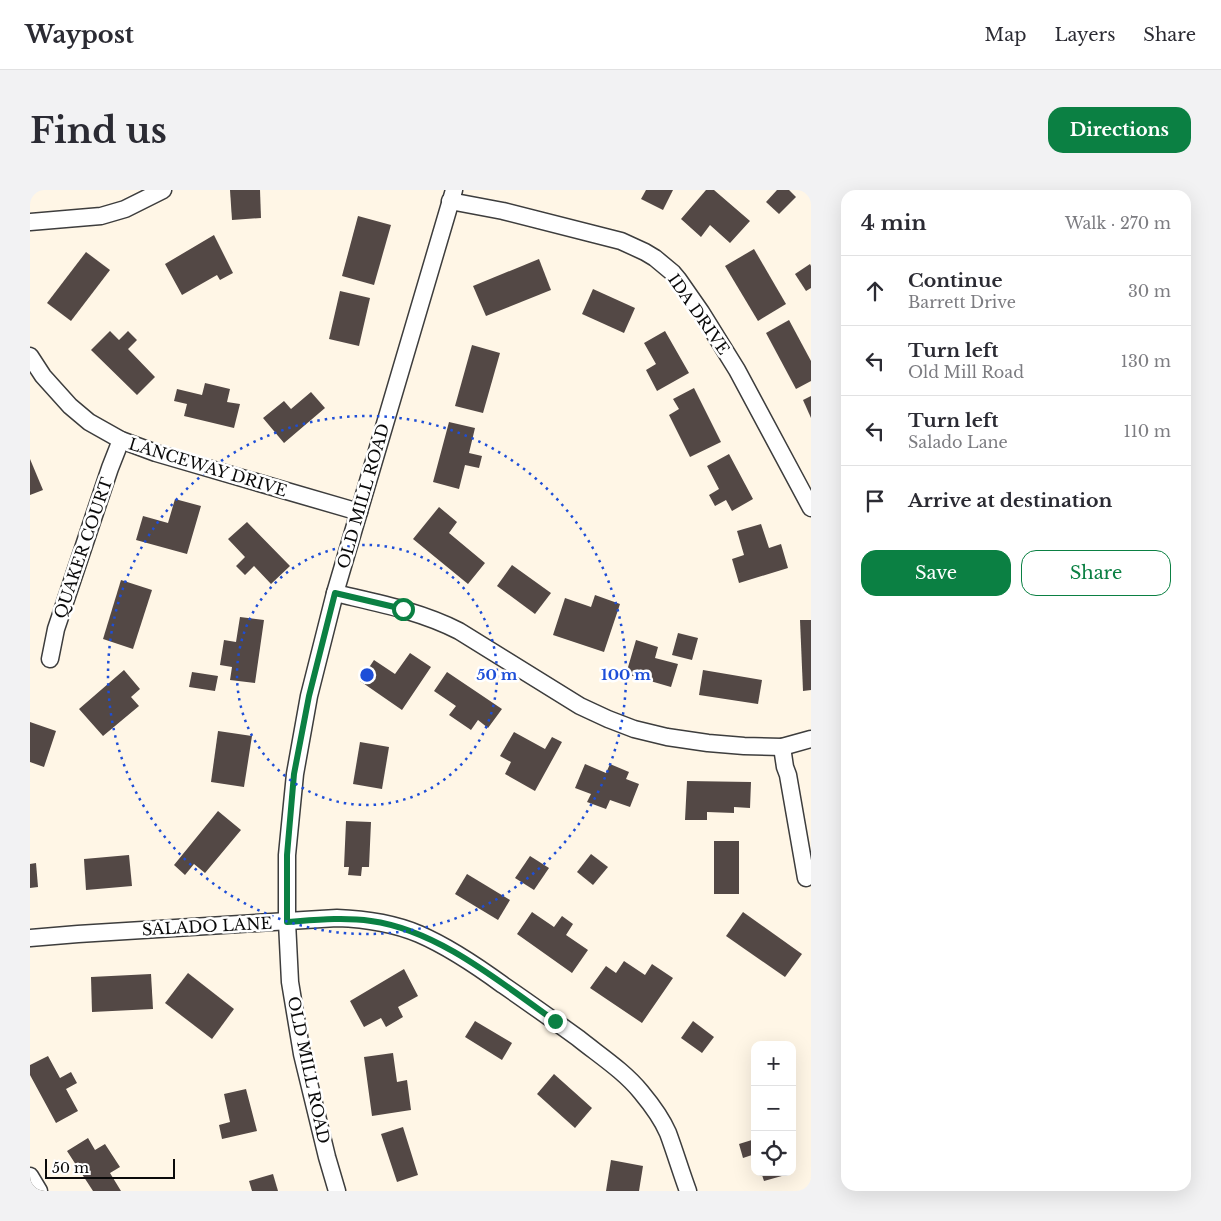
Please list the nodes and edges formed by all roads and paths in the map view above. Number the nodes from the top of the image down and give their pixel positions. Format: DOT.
graph roads {
  1 [pos="163,190"];
  2 [pos="452,196"];
  3 [pos="30,222"];
  4 [pos="30,356"];
  5 [pos="121,440"];
  6 [pos="811,508"];
  7 [pos="358,512"];
  8 [pos="335,593"];
  9 [pos="50,659"];
  10 [pos="811,739"];
  11 [pos="782,747"];
  12 [pos="806,878"];
  13 [pos="287,922"];
  14 [pos="30,938"];
  15 [pos="30,1176"];
  16 [pos="39,1191"];
  17 [pos="338,1191"];
  18 [pos="688,1191"];
  1 -- 3 [label="street"];
  2 -- 6 [label="street, IDA DRIVE"];
  2 -- 7 [label="street, OLD MILL ROAD"];
  4 -- 5 [label="street, LANCEWAY DRIVE"];
  5 -- 7 [label="street, LANCEWAY DRIVE"];
  5 -- 9 [label="street, QUAKER COURT"];
  7 -- 8 [label="street, OLD MILL ROAD"];
  8 -- 11 [label="street"];
  8 -- 13 [label="street, OLD MILL ROAD"];
  10 -- 11 [label="street"];
  11 -- 12 [label="street"];
  13 -- 14 [label="street, SALADO LANE"];
  13 -- 17 [label="street, OLD MILL ROAD"];
  13 -- 18 [label="street, SALADO LANE"];
  15 -- 16 [label="street"];
}
